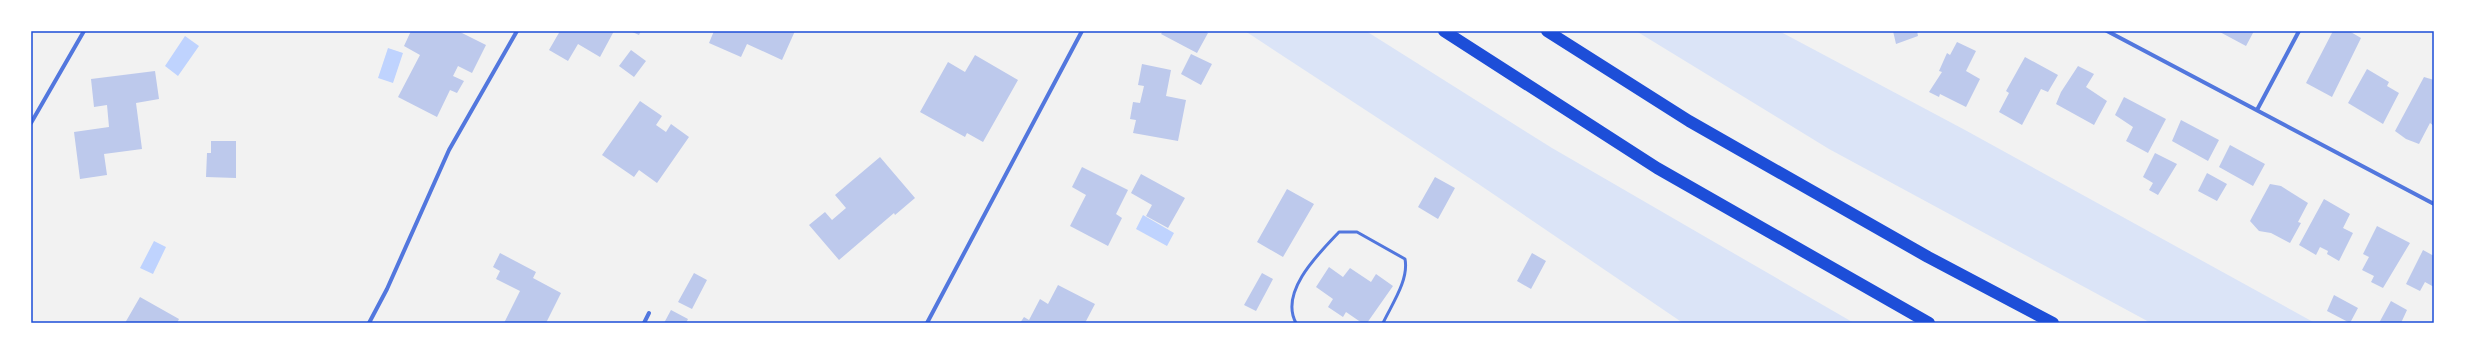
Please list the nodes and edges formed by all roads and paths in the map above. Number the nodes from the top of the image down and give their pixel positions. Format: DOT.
graph roads {
  1 [pos="84,31"];
  2 [pos="517,31"];
  3 [pos="1082,31"];
  4 [pos="1444,31"];
  5 [pos="1547,31"];
  6 [pos="2107,31"];
  7 [pos="2299,31"];
  8 [pos="2257,110"];
  9 [pos="31,123"];
  10 [pos="2434,204"];
  11 [pos="649,313"];
  12 [pos="369,323"];
  13 [pos="644,323"];
  14 [pos="927,323"];
  15 [pos="1296,323"];
  16 [pos="1383,323"];
  17 [pos="1929,323"];
  18 [pos="2053,323"];
  1 -- 9 [label="street"];
  2 -- 12 [label="street"];
  3 -- 14 [label="street"];
  4 -- 17 [label="highway"];
  5 -- 18 [label="highway"];
  6 -- 8 [label="street"];
  7 -- 8 [label="street"];
  8 -- 10 [label="street"];
  11 -- 13 [label="street"];
  15 -- 16 [label="lane"];
}
